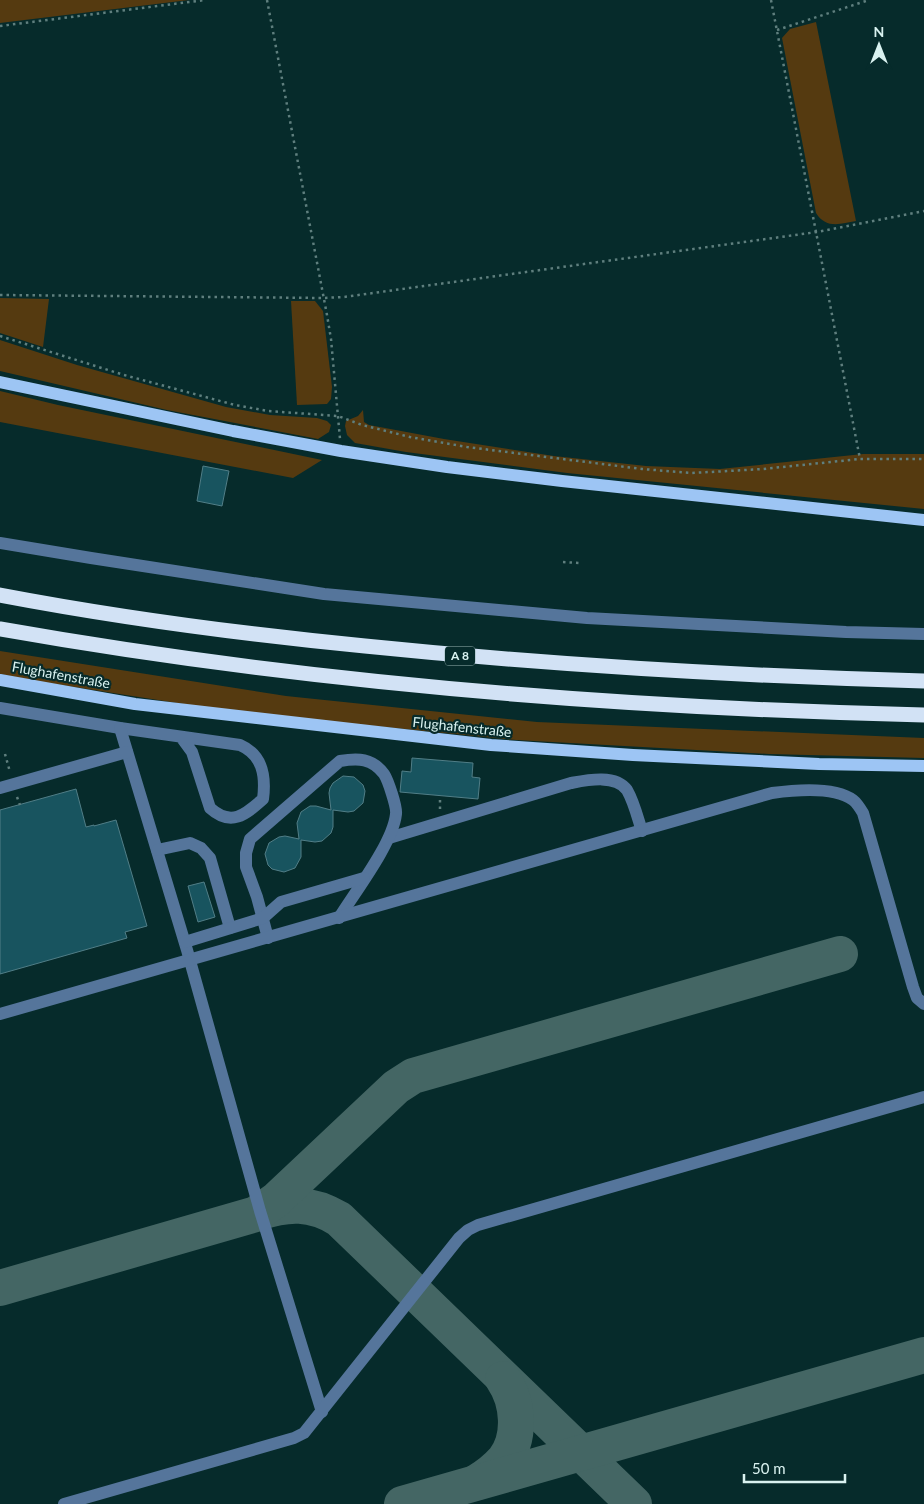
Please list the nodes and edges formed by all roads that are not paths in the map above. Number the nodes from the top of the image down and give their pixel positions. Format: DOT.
graph roads {
  1 [pos="0,382"];
  2 [pos="924,520"];
  3 [pos="0,543"];
  4 [pos="0,595"];
  5 [pos="0,630"];
  6 [pos="924,634"];
  7 [pos="0,680"];
  8 [pos="924,681"];
  9 [pos="0,708"];
  10 [pos="924,715"];
  11 [pos="120,728"];
  12 [pos="181,737"];
  13 [pos="127,752"];
  14 [pos="924,766"];
  15 [pos="0,788"];
  16 [pos="642,831"];
  17 [pos="389,838"];
  18 [pos="157,850"];
  19 [pos="364,878"];
  20 [pos="263,918"];
  21 [pos="339,918"];
  22 [pos="230,928"];
  23 [pos="268,938"];
  24 [pos="185,942"];
  25 [pos="190,961"];
  26 [pos="924,1004"];
  27 [pos="0,1014"];
  28 [pos="924,1097"];
  29 [pos="322,1412"];
  30 [pos="64,1504"];
  1 -- 2 [label="main road"];
  3 -- 6 [label="lane"];
  4 -- 8 [label="highway, A 8"];
  5 -- 10 [label="highway"];
  7 -- 14 [label="main road, Flughafenstraße"];
  9 -- 11 [label="lane"];
  11 -- 12 [label="lane"];
  11 -- 13 [label="lane"];
  12 -- 12 [label="lane"];
  13 -- 15 [label="lane"];
  13 -- 18 [label="lane"];
  16 -- 17 [label="lane"];
  16 -- 21 [label="lane"];
  16 -- 26 [label="lane"];
  17 -- 19 [label="lane"];
  17 -- 20 [label="lane"];
  18 -- 22 [label="lane"];
  18 -- 24 [label="lane"];
  19 -- 20 [label="lane"];
  19 -- 21 [label="lane"];
  20 -- 22 [label="lane"];
  20 -- 23 [label="lane"];
  21 -- 23 [label="lane"];
  22 -- 24 [label="lane"];
  23 -- 25 [label="lane"];
  24 -- 25 [label="lane"];
  25 -- 27 [label="lane"];
  25 -- 29 [label="lane"];
  28 -- 29 [label="lane"];
  29 -- 30 [label="lane"];
}
